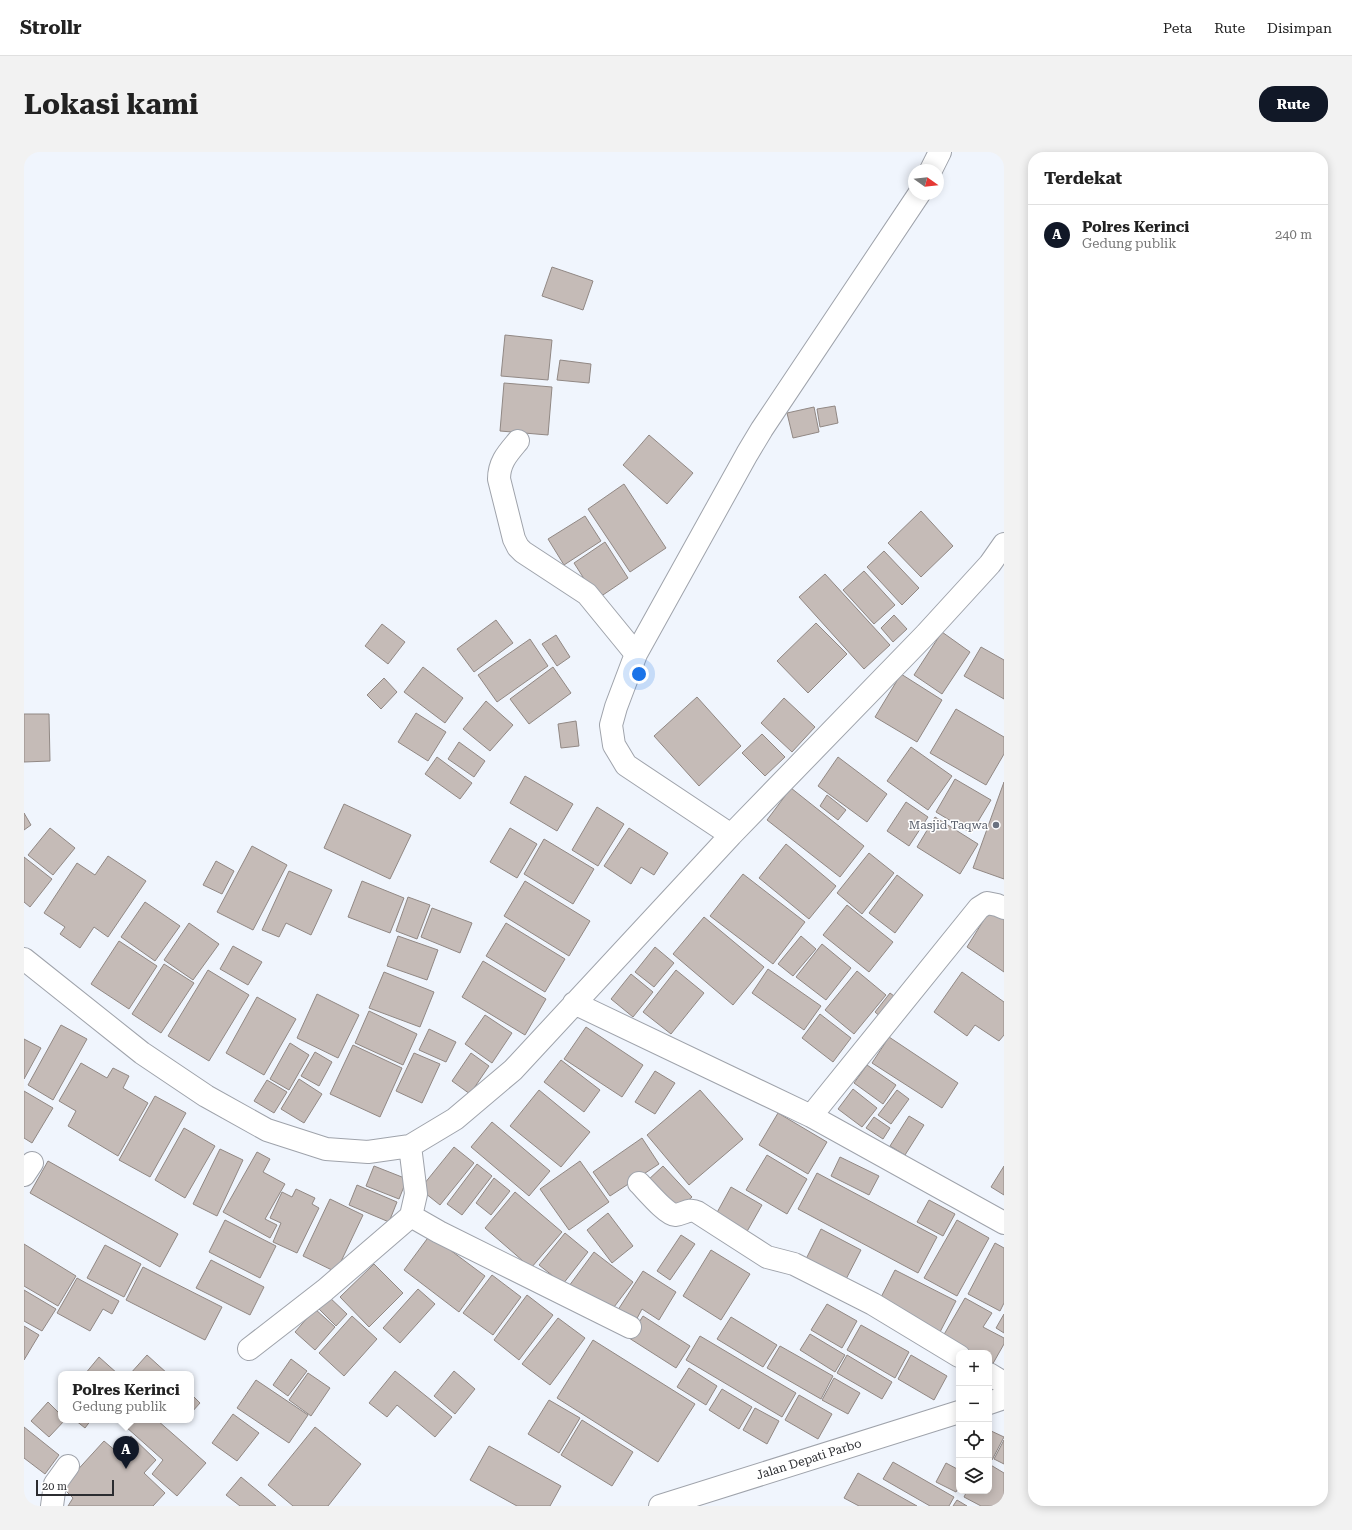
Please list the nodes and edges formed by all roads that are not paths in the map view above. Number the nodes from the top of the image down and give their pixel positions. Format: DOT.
graph roads {
  1 [pos="940,152"];
  2 [pos="934,164"];
  3 [pos="915,200"];
  4 [pos="518,441"];
  5 [pos="1004,544"];
  6 [pos="997,568"];
  7 [pos="636,654"];
  8 [pos="731,835"];
  9 [pos="1004,908"];
  10 [pos="24,958"];
  11 [pos="574,1003"];
  12 [pos="811,1116"];
  13 [pos="410,1146"];
  14 [pos="639,1183"];
  15 [pos="411,1216"];
  16 [pos="1004,1223"];
  17 [pos="630,1327"];
  18 [pos="249,1349"];
  19 [pos="956,1354"];
  20 [pos="992,1376"];
  21 [pos="1004,1383"];
  22 [pos="1004,1398"];
  23 [pos="992,1402"];
  24 [pos="956,1413"];
  25 [pos="68,1466"];
  26 [pos="52,1506"];
  27 [pos="660,1506"];
  1 -- 2 [label="street"];
  3 -- 7 [label="street"];
  4 -- 7 [label="street"];
  5 -- 6 [label="street"];
  6 -- 8 [label="street"];
  7 -- 8 [label="street"];
  8 -- 11 [label="street"];
  9 -- 12 [label="street"];
  10 -- 13 [label="street"];
  11 -- 12 [label="street"];
  11 -- 13 [label="street"];
  12 -- 16 [label="street"];
  13 -- 15 [label="street"];
  14 -- 19 [label="street"];
  15 -- 17 [label="street"];
  15 -- 18 [label="street"];
  20 -- 21 [label="street"];
  22 -- 23 [label="street"];
  24 -- 27 [label="street, Jalan Depati Parbo"];
  25 -- 26 [label="street"];
}
